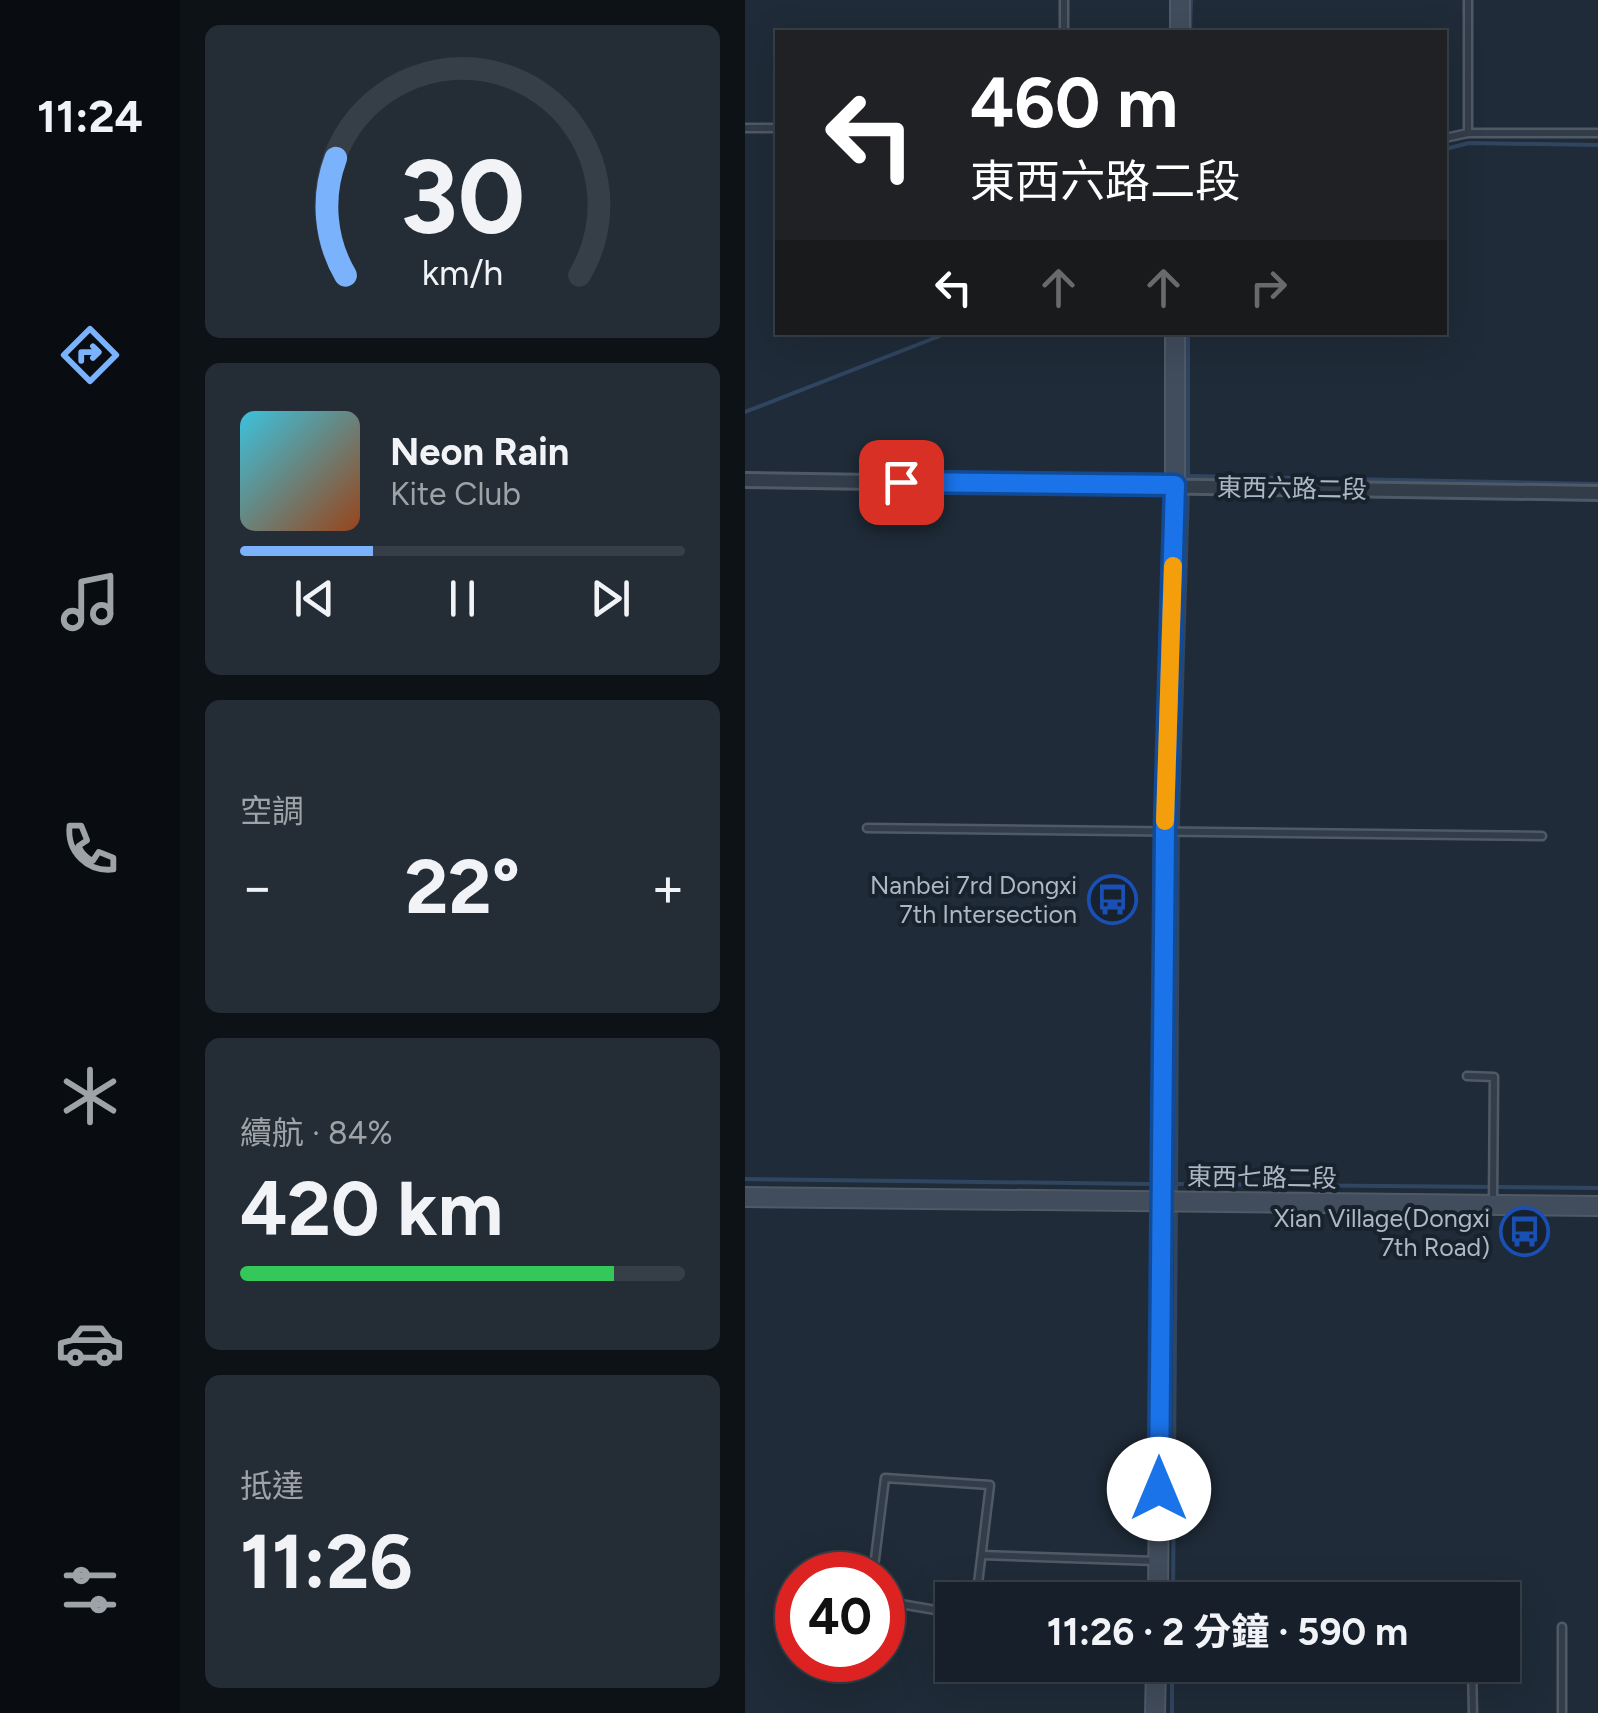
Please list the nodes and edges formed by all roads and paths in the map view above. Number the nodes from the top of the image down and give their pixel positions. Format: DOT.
graph roads {
  1 [pos="1064,0"];
  2 [pos="1180,0"];
  3 [pos="1468,0"];
  4 [pos="1064,30"];
  5 [pos="1180,30"];
  6 [pos="745,128"];
  7 [pos="775,128"];
  8 [pos="1598,133"];
  9 [pos="1468,134"];
  10 [pos="1447,138"];
  11 [pos="1175,335"];
  12 [pos="745,480"];
  13 [pos="1175,485"];
  14 [pos="1598,494"];
  15 [pos="867,828"];
  16 [pos="1165,830"];
  17 [pos="1542,836"];
  18 [pos="1467,1076"];
  19 [pos="745,1197"];
  20 [pos="1161,1200"];
  21 [pos="1493,1205"];
  22 [pos="1598,1206"];
  23 [pos="876,1552"];
  24 [pos="982,1555"];
  25 [pos="1158,1561"];
  26 [pos="978,1582"];
  27 [pos="1157,1582"];
  28 [pos="905,1605"];
  29 [pos="935,1610"];
  30 [pos="1561,1627"];
  31 [pos="1156,1682"];
  32 [pos="1472,1682"];
  33 [pos="1155,1713"];
  34 [pos="1473,1713"];
  35 [pos="1562,1713"];
  1 -- 4 [label="lane"];
  2 -- 5 [label="street"];
  3 -- 9 [label="lane"];
  6 -- 7 [label="lane"];
  8 -- 9 [label="lane"];
  9 -- 10 [label="lane"];
  11 -- 13 [label="street"];
  12 -- 13 [label="street, 東西六路二段"];
  13 -- 14 [label="street, 東西六路二段"];
  13 -- 16 [label="street"];
  15 -- 16 [label="lane"];
  16 -- 17 [label="lane"];
  16 -- 20 [label="street"];
  18 -- 21 [label="lane"];
  19 -- 20 [label="street, 東西七路二段"];
  20 -- 21 [label="street, 東西七路二段"];
  20 -- 25 [label="street"];
  21 -- 22 [label="street, 東西七路二段"];
  23 -- 24 [label="lane"];
  24 -- 25 [label="lane"];
  24 -- 26 [label="lane"];
  25 -- 27 [label="street"];
  28 -- 29 [label="lane"];
  30 -- 35 [label="lane"];
  31 -- 33 [label="street"];
  32 -- 34 [label="lane"];
}
